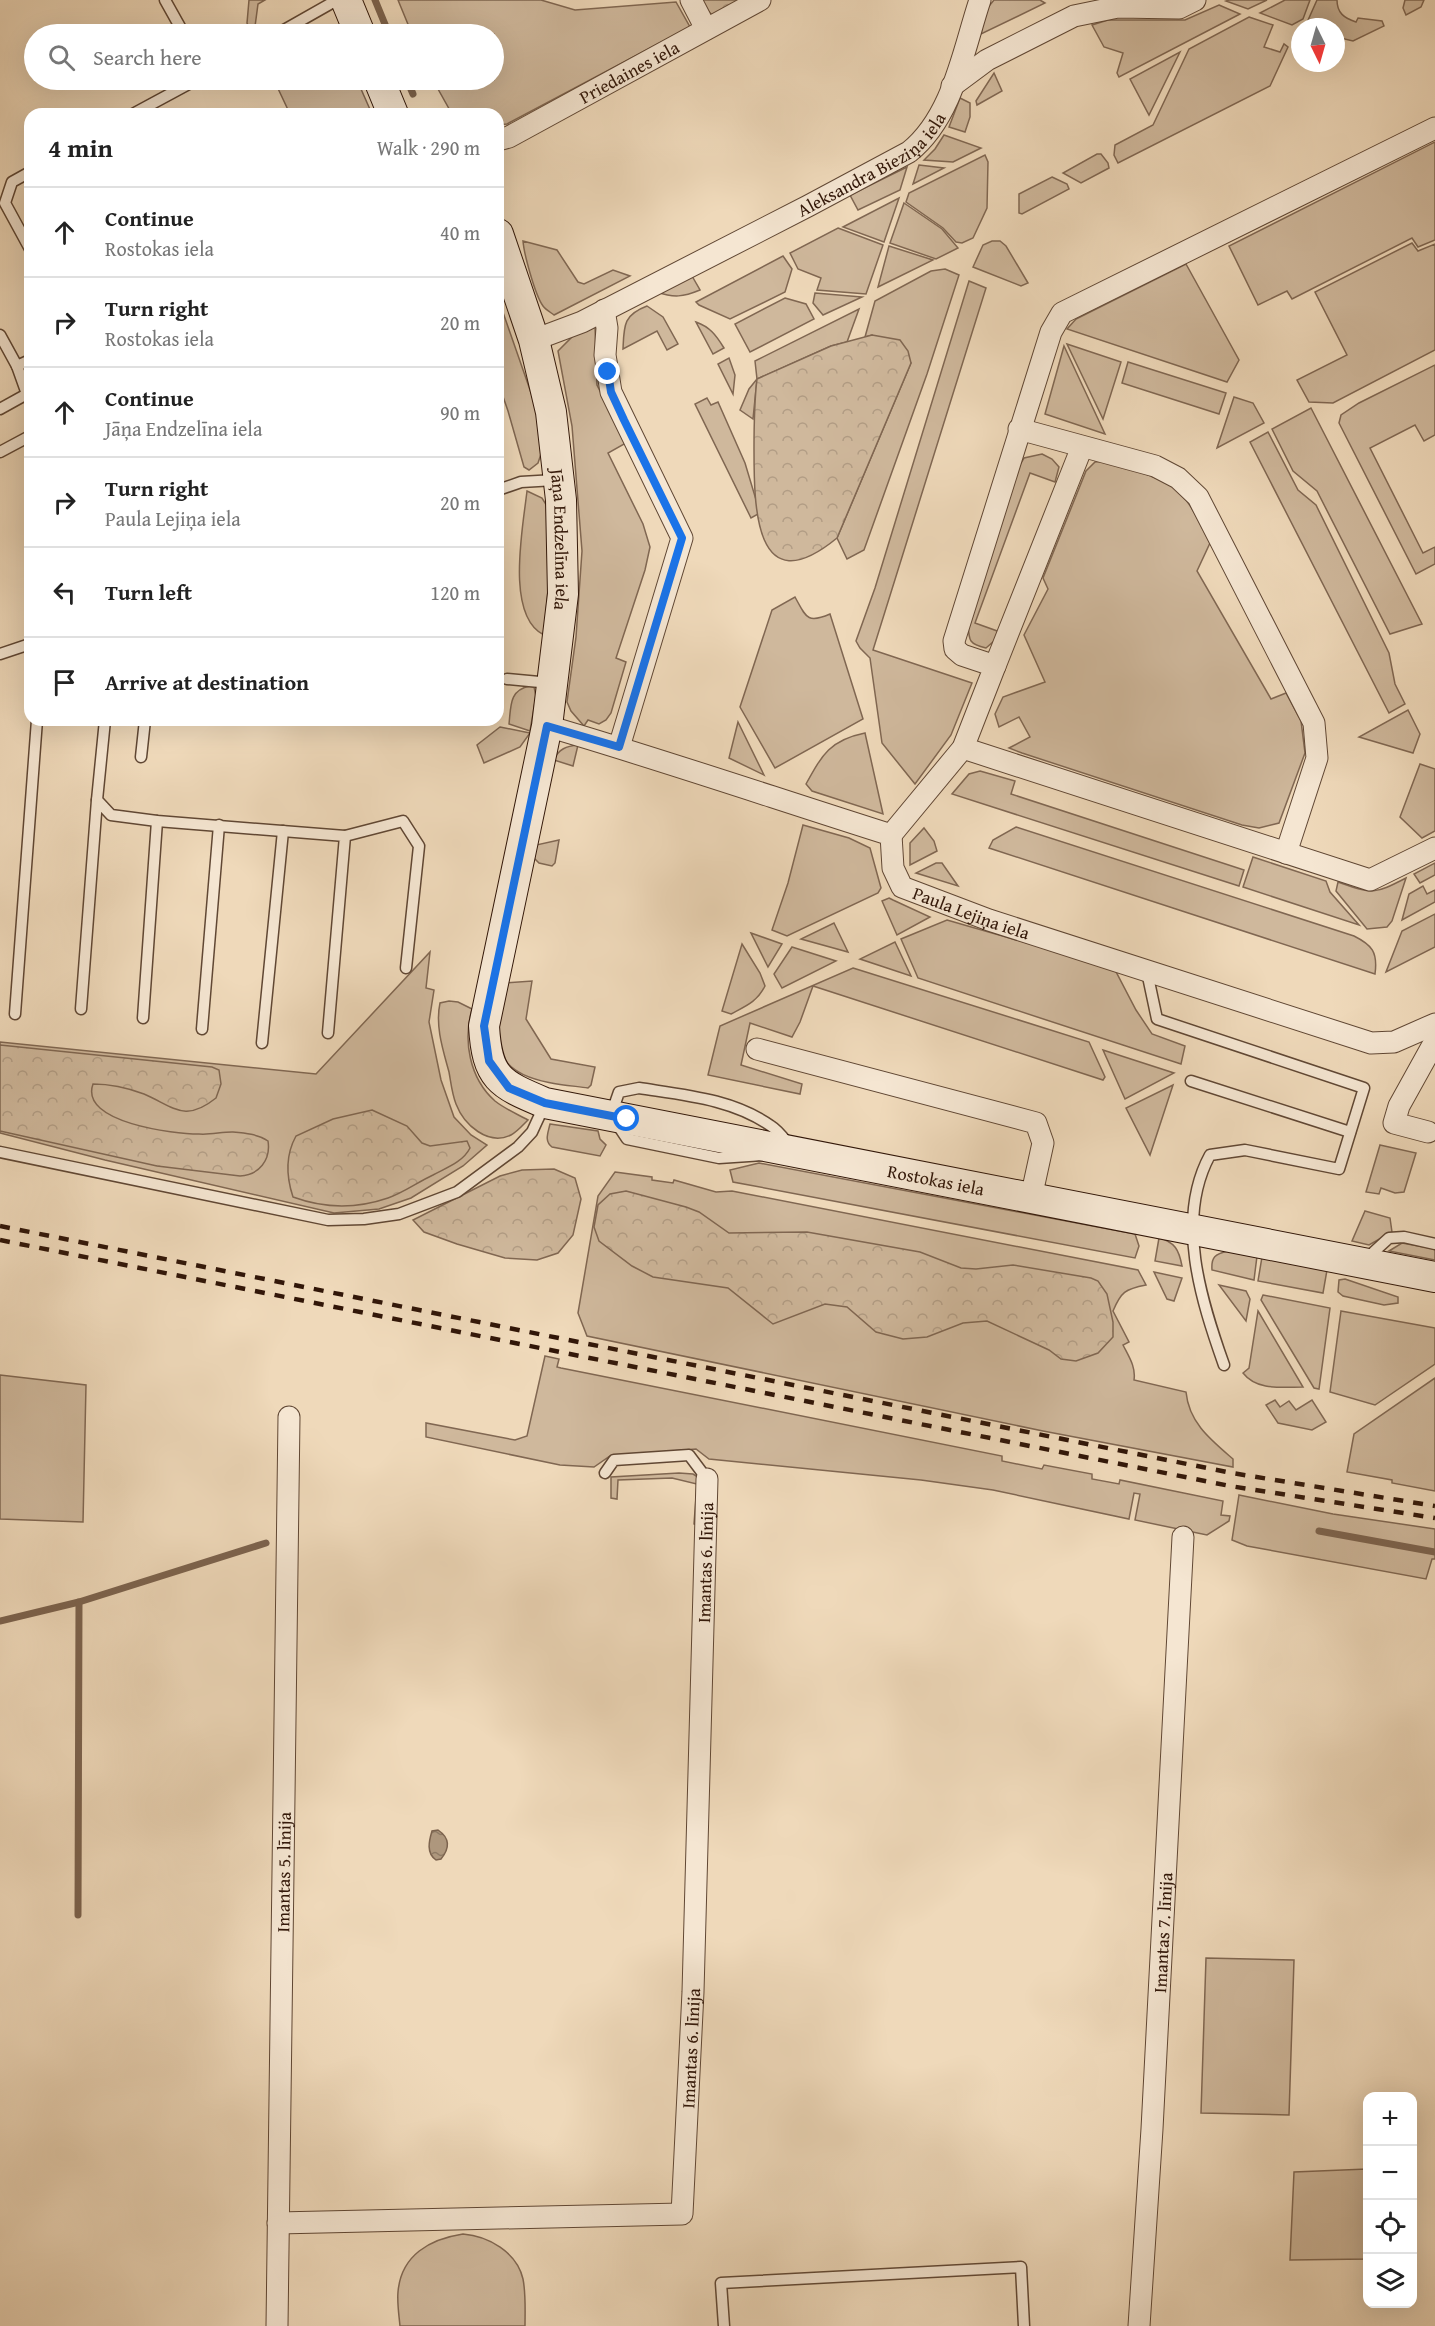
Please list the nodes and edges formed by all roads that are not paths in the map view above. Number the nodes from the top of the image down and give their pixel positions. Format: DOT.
graph roads {
  1 [pos="165,0"];
  2 [pos="337,0"];
  3 [pos="346,0"];
  4 [pos="692,0"];
  5 [pos="760,0"];
  6 [pos="980,0"];
  7 [pos="1094,0"];
  8 [pos="1195,0"];
  9 [pos="1118,8"];
  10 [pos="178,24"];
  11 [pos="295,24"];
  12 [pos="356,24"];
  13 [pos="706,29"];
  14 [pos="952,86"];
  15 [pos="177,90"];
  16 [pos="382,90"];
  17 [pos="144,108"];
  18 [pos="390,108"];
  19 [pos="1435,128"];
  20 [pos="504,138"];
  21 [pos="24,176"];
  22 [pos="24,238"];
  23 [pos="504,252"];
  24 [pos="604,310"];
  25 [pos="0,335"];
  26 [pos="534,340"];
  27 [pos="24,363"];
  28 [pos="17,366"];
  29 [pos="24,386"];
  30 [pos="24,396"];
  31 [pos="0,409"];
  32 [pos="1019,429"];
  33 [pos="24,439"];
  34 [pos="1082,447"];
  35 [pos="0,452"];
  36 [pos="559,479"];
  37 [pos="504,488"];
  38 [pos="24,646"];
  39 [pos="0,654"];
  40 [pos="995,666"];
  41 [pos="507,679"];
  42 [pos="553,684"];
  43 [pos="37,726"];
  44 [pos="104,726"];
  45 [pos="144,726"];
  46 [pos="547,726"];
  47 [pos="619,747"];
  48 [pos="963,748"];
  49 [pos="141,757"];
  50 [pos="97,800"];
  51 [pos="158,821"];
  52 [pos="219,825"];
  53 [pos="283,831"];
  54 [pos="891,835"];
  55 [pos="345,836"];
  56 [pos="1435,848"];
  57 [pos="1286,853"];
  58 [pos="406,968"];
  59 [pos="1147,972"];
  60 [pos="81,1009"];
  61 [pos="15,1014"];
  62 [pos="143,1018"];
  63 [pos="1435,1024"];
  64 [pos="484,1026"];
  65 [pos="202,1029"];
  66 [pos="328,1032"];
  67 [pos="1435,1041"];
  68 [pos="261,1043"];
  69 [pos="757,1049"];
  70 [pos="1191,1081"];
  71 [pos="545,1103"];
  72 [pos="1350,1132"];
  73 [pos="1428,1132"];
  74 [pos="0,1152"];
  75 [pos="1031,1198"];
  76 [pos="1193,1229"];
  77 [pos="1435,1244"];
  78 [pos="1363,1262"];
  79 [pos="1435,1277"];
  80 [pos="1224,1365"];
  81 [pos="289,1417"];
  82 [pos="605,1473"];
  83 [pos="707,1479"];
  84 [pos="1183,1537"];
  85 [pos="278,2223"];
  86 [pos="277,2326"];
  87 [pos="724,2326"];
  88 [pos="1024,2326"];
  89 [pos="1139,2326"];
  1 -- 10 [label="lane"];
  2 -- 11 [label="lane"];
  3 -- 12 [label="street"];
  4 -- 13 [label="street"];
  5 -- 13 [label="street, Priedaines iela"];
  6 -- 14 [label="street"];
  7 -- 9 [label="street"];
  8 -- 9 [label="street, Aleksandra Bieziņa iela"];
  9 -- 14 [label="street, Aleksandra Bieziņa iela"];
  13 -- 20 [label="street, Priedaines iela"];
  14 -- 24 [label="street, Aleksandra Bieziņa iela"];
  15 -- 17 [label="lane"];
  16 -- 18 [label="street"];
  19 -- 32 [label="street"];
  21 -- 22 [label="lane"];
  23 -- 26 [label="street, Jāņa Endzelīna iela"];
  24 -- 26 [label="street, Aleksandra Bieziņa iela"];
  24 -- 47 [label="street"];
  25 -- 28 [label="lane"];
  26 -- 36 [label="street, Jāņa Endzelīna iela"];
  27 -- 28 [label="lane"];
  28 -- 29 [label="lane"];
  30 -- 31 [label="lane"];
  32 -- 34 [label="street"];
  32 -- 40 [label="street"];
  33 -- 35 [label="lane"];
  34 -- 40 [label="street"];
  34 -- 57 [label="street"];
  36 -- 37 [label="lane"];
  36 -- 42 [label="street, Jāņa Endzelīna iela"];
  38 -- 39 [label="lane"];
  40 -- 48 [label="street"];
  41 -- 42 [label="lane"];
  42 -- 46 [label="street, Jāņa Endzelīna iela"];
  43 -- 61 [label="lane"];
  44 -- 50 [label="lane"];
  45 -- 49 [label="lane"];
  46 -- 47 [label="street"];
  46 -- 64 [label="street, Jāņa Endzelīna iela"];
  47 -- 54 [label="street"];
  48 -- 54 [label="street"];
  48 -- 57 [label="street"];
  50 -- 51 [label="lane"];
  50 -- 60 [label="lane"];
  51 -- 52 [label="lane"];
  51 -- 62 [label="lane"];
  52 -- 53 [label="lane"];
  52 -- 65 [label="lane"];
  53 -- 55 [label="lane"];
  53 -- 68 [label="lane"];
  54 -- 59 [label="street, Paula Lejiņa iela"];
  55 -- 58 [label="lane"];
  55 -- 66 [label="lane"];
  56 -- 57 [label="street"];
  59 -- 63 [label="street, Paula Lejiņa iela"];
  59 -- 72 [label="lane"];
  64 -- 71 [label="street, Rostokas iela"];
  67 -- 73 [label="street"];
  69 -- 75 [label="street"];
  70 -- 72 [label="lane"];
  71 -- 74 [label="lane"];
  71 -- 75 [label="street, Rostokas iela"];
  72 -- 76 [label="lane"];
  75 -- 76 [label="street, Rostokas iela"];
  76 -- 78 [label="street, Rostokas iela"];
  76 -- 80 [label="lane"];
  77 -- 78 [label="lane"];
  78 -- 79 [label="street, Rostokas iela"];
  81 -- 85 [label="street, Imantas 5. līnija"];
  82 -- 83 [label="lane"];
  83 -- 85 [label="street, Imantas 6. līnija"];
  84 -- 89 [label="street, Imantas 7. līnija"];
  85 -- 86 [label="street, Imantas 5. līnija"];
  87 -- 88 [label="lane"];
}
